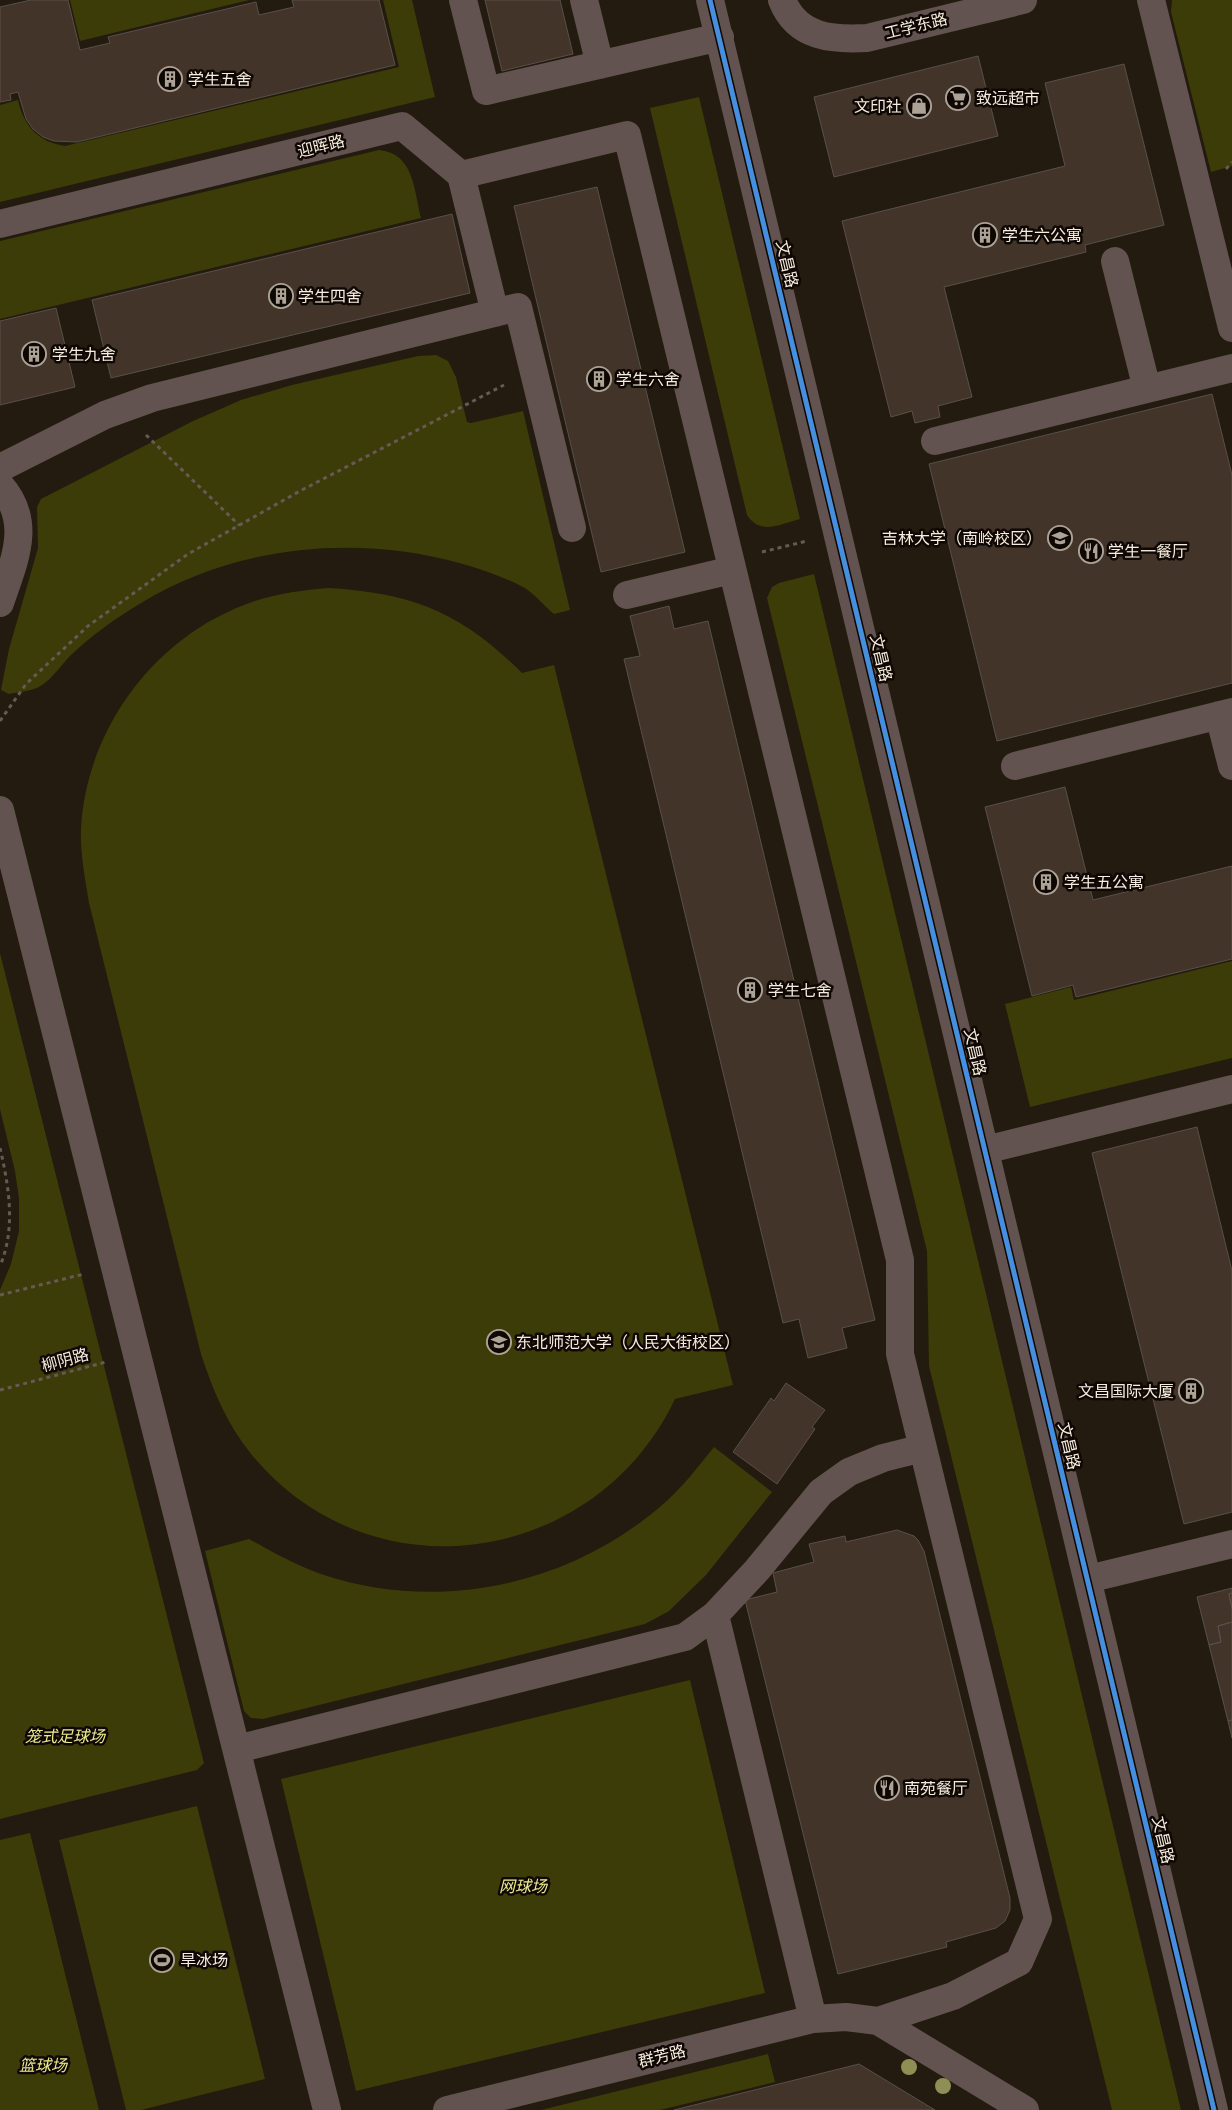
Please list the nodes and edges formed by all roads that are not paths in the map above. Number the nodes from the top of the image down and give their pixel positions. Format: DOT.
graph roads {
  1 [pos="463,0"];
  2 [pos="584,0"];
  3 [pos="710,0"];
  4 [pos="782,0"];
  5 [pos="1023,0"];
  6 [pos="1151,0"];
  7 [pos="720,37"];
  8 [pos="600,65"];
  9 [pos="461,176"];
  10 [pos="0,224"];
  11 [pos="1115,262"];
  12 [pos="494,313"];
  13 [pos="1232,328"];
  14 [pos="1232,368"];
  15 [pos="1147,389"];
  16 [pos="935,441"];
  17 [pos="0,468"];
  18 [pos="0,485"];
  19 [pos="572,528"];
  20 [pos="731,565"];
  21 [pos="627,595"];
  22 [pos="0,604"];
  23 [pos="1226,714"];
  24 [pos="1015,766"];
  25 [pos="1232,766"];
  26 [pos="0,810"];
  27 [pos="1232,1089"];
  28 [pos="985,1150"];
  29 [pos="923,1448"];
  30 [pos="1232,1544"];
  31 [pos="1088,1579"];
  32 [pos="714,1615"];
  33 [pos="236,1749"];
  34 [pos="813,2019"];
  35 [pos="878,2021"];
  36 [pos="327,2110"];
  37 [pos="447,2110"];
  38 [pos="1025,2110"];
  39 [pos="1214,2110"];
  1 -- 8 [label="street"];
  2 -- 8 [label="street"];
  3 -- 7 [label="street, 文昌路"];
  4 -- 5 [label="street, 工学东路"];
  6 -- 13 [label="street"];
  7 -- 8 [label="street"];
  7 -- 28 [label="street, 文昌路"];
  9 -- 10 [label="street, 迎晖路"];
  9 -- 12 [label="street"];
  9 -- 20 [label="street"];
  11 -- 15 [label="street"];
  12 -- 17 [label="street"];
  12 -- 19 [label="street"];
  14 -- 15 [label="street"];
  15 -- 16 [label="street"];
  18 -- 22 [label="street"];
  20 -- 21 [label="street"];
  20 -- 29 [label="street"];
  23 -- 24 [label="street"];
  23 -- 25 [label="street"];
  26 -- 33 [label="street"];
  27 -- 28 [label="street"];
  28 -- 31 [label="street, 文昌路"];
  29 -- 32 [label="street"];
  29 -- 35 [label="street"];
  30 -- 31 [label="street"];
  31 -- 39 [label="street, 文昌路"];
  32 -- 33 [label="street"];
  32 -- 34 [label="street"];
  33 -- 36 [label="street"];
  34 -- 35 [label="street, 群芳路"];
  34 -- 37 [label="street, 群芳路"];
  35 -- 38 [label="street"];
}
